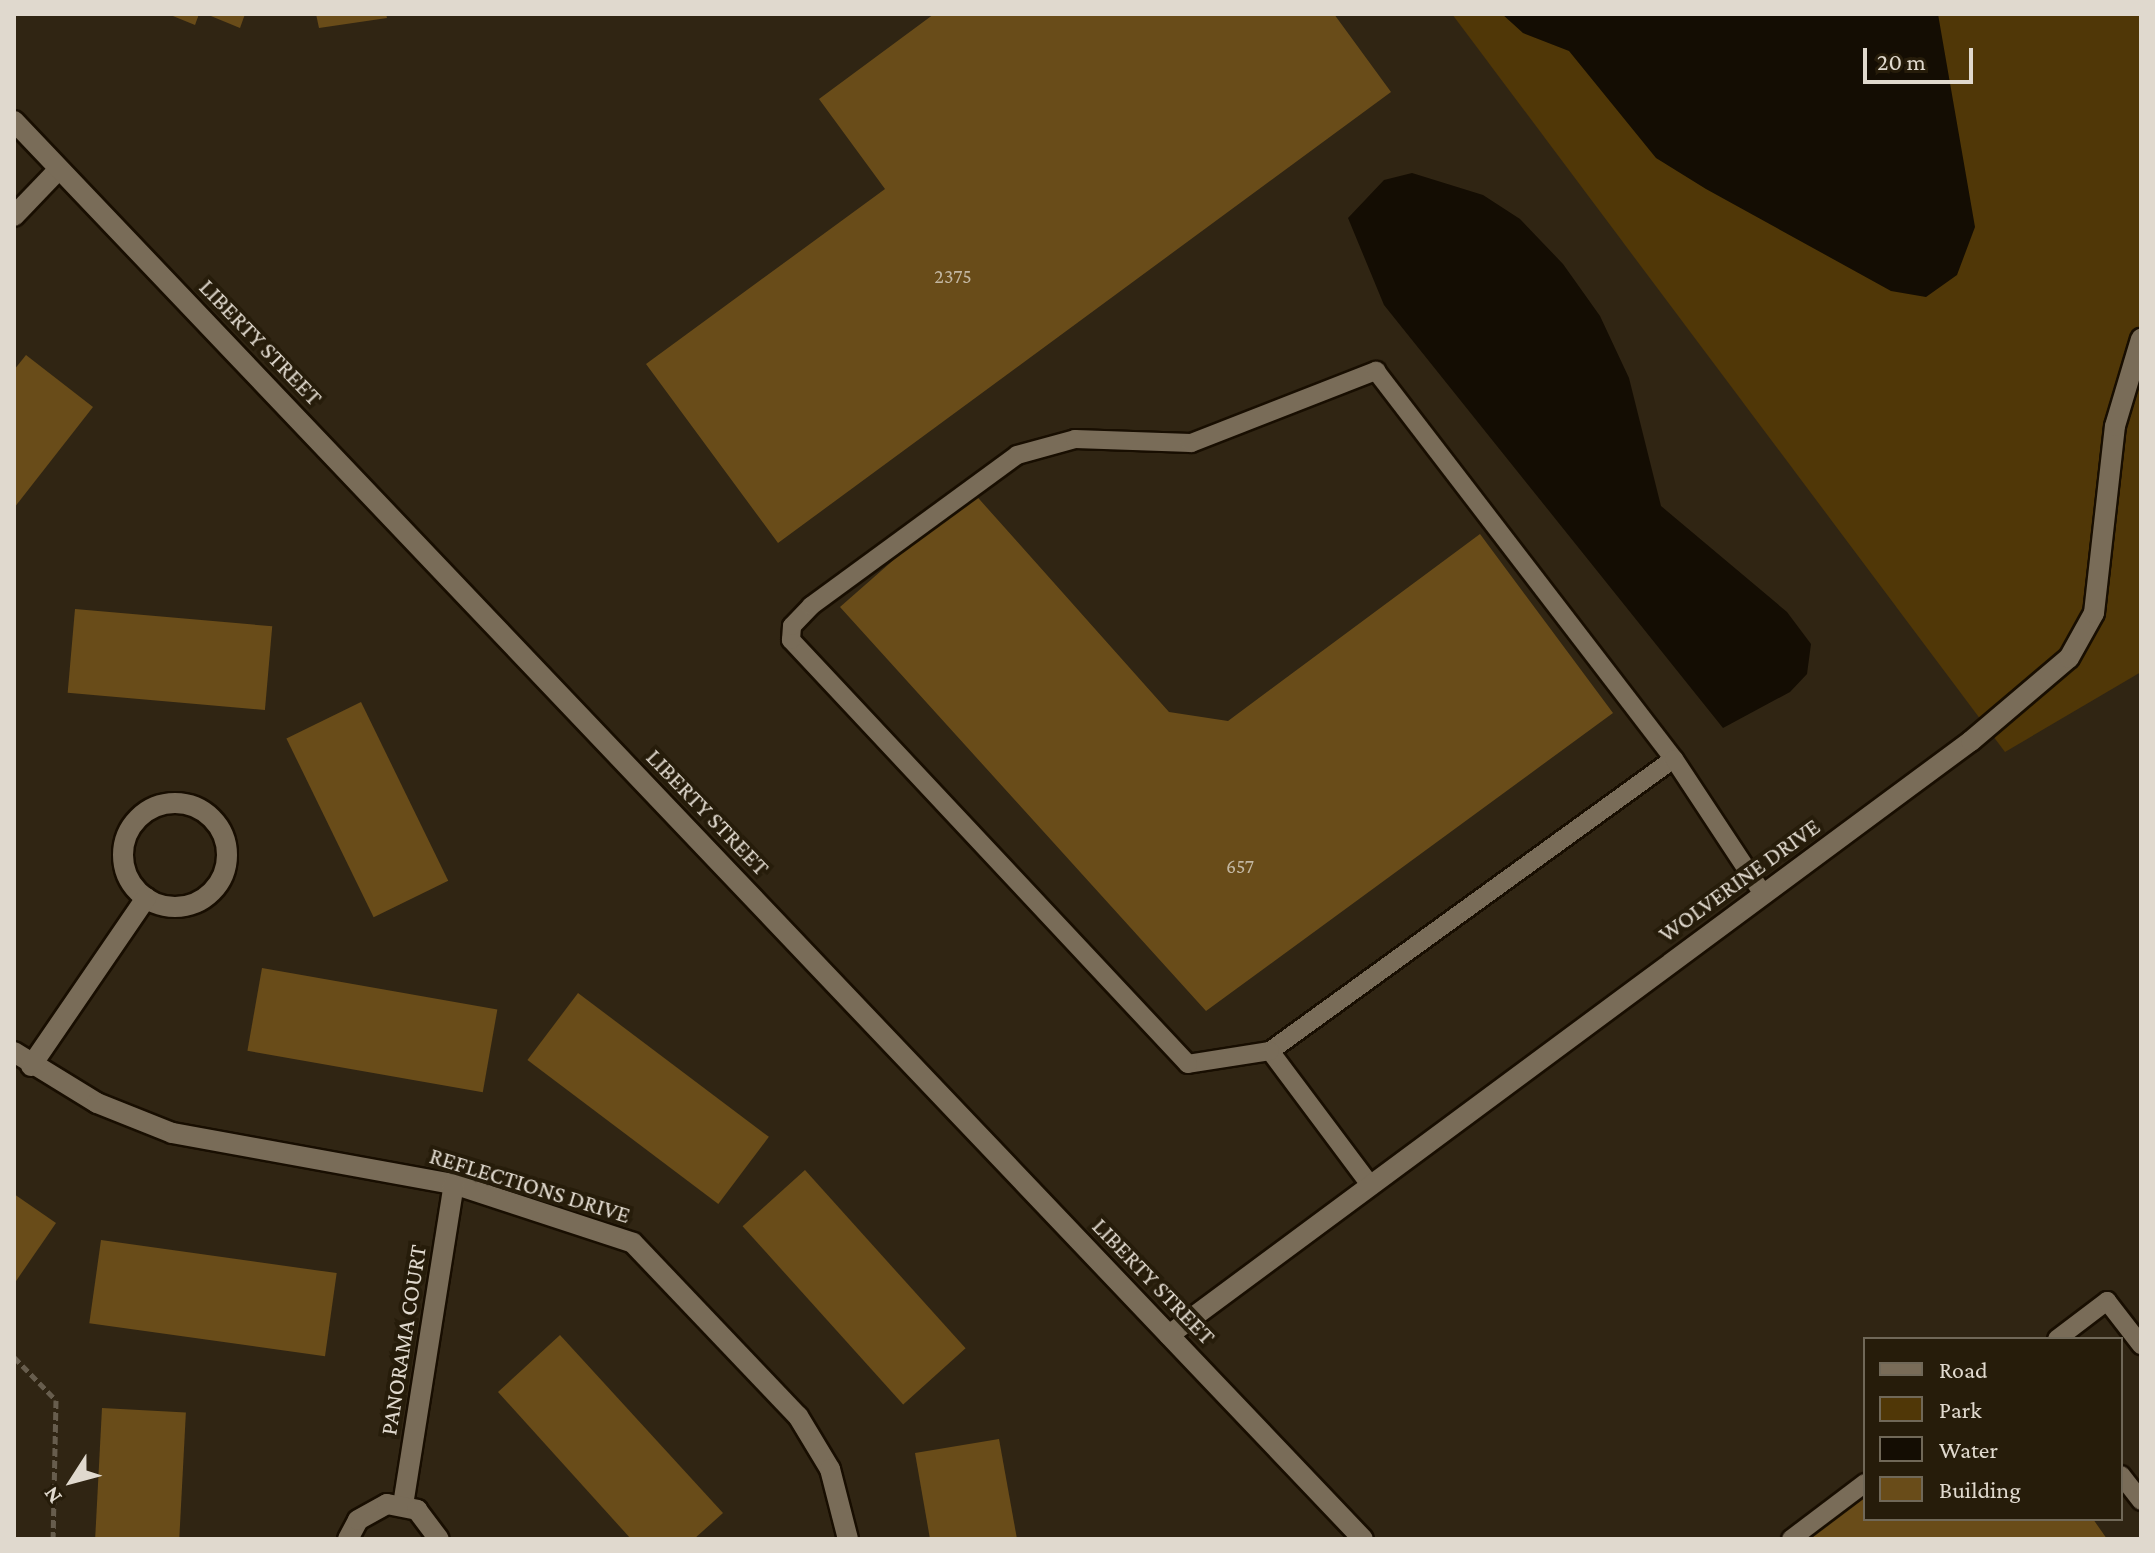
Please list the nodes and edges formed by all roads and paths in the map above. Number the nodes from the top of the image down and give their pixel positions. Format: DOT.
graph roads {
  1 [pos="14,121"];
  2 [pos="59,169"];
  3 [pos="14,216"];
  4 [pos="2141,339"];
  5 [pos="1674,759"];
  6 [pos="1763,894"];
  7 [pos="146,898"];
  8 [pos="1270,1051"];
  9 [pos="14,1052"];
  10 [pos="31,1066"];
  11 [pos="454,1184"];
  12 [pos="1371,1186"];
  13 [pos="1169,1335"];
  14 [pos="2060,1337"];
  15 [pos="2141,1345"];
  16 [pos="14,1357"];
  17 [pos="2123,1478"];
  18 [pos="1863,1485"];
  19 [pos="2141,1501"];
  20 [pos="403,1505"];
  21 [pos="53,1539"];
  22 [pos="348,1539"];
  23 [pos="439,1539"];
  24 [pos="848,1539"];
  25 [pos="1363,1539"];
  26 [pos="1791,1539"];
  1 -- 2 [label="street, LIBERTY STREET"];
  2 -- 3 [label="street"];
  2 -- 13 [label="street, LIBERTY STREET"];
  4 -- 6 [label="street, WOLVERINE DRIVE"];
  5 -- 6 [label="lane"];
  5 -- 8 [label="lane"];
  5 -- 8 [label="lane"];
  6 -- 12 [label="street, WOLVERINE DRIVE"];
  7 -- 7 [label="street"];
  7 -- 10 [label="street"];
  8 -- 12 [label="lane"];
  9 -- 10 [label="street, REFLECTIONS DRIVE"];
  10 -- 11 [label="street, REFLECTIONS DRIVE"];
  11 -- 20 [label="street, PANORAMA COURT"];
  11 -- 24 [label="street, REFLECTIONS DRIVE"];
  12 -- 13 [label="street, WOLVERINE DRIVE"];
  13 -- 25 [label="street, LIBERTY STREET"];
  14 -- 15 [label="lane"];
  16 -- 21 [label="path"];
  17 -- 19 [label="lane"];
  18 -- 26 [label="lane"];
  20 -- 22 [label="street"];
  20 -- 23 [label="street"];
}
